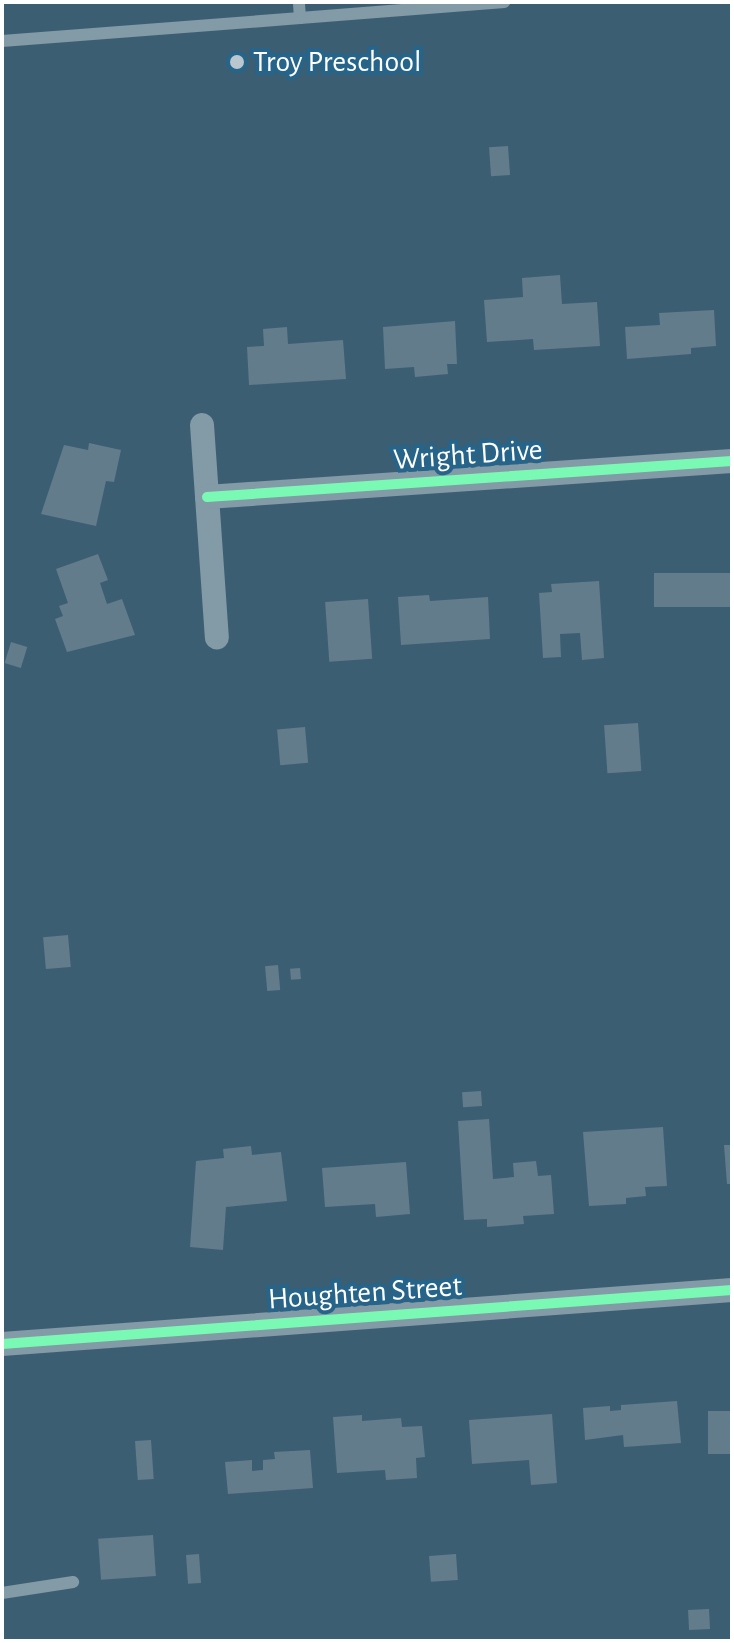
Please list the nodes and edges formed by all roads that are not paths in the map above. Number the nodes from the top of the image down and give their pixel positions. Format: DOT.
graph roads {
  1 [pos="299,2"];
  2 [pos="501,2"];
  3 [pos="300,18"];
  4 [pos="2,41"];
  5 [pos="202,425"];
  6 [pos="732,461"];
  7 [pos="207,497"];
  8 [pos="217,637"];
  9 [pos="732,1290"];
  10 [pos="2,1344"];
  11 [pos="73,1582"];
  12 [pos="2,1593"];
  1 -- 3 [label="lane"];
  2 -- 3 [label="lane"];
  3 -- 4 [label="lane"];
  5 -- 7 [label="street"];
  6 -- 7 [label="street, Wright Drive"];
  7 -- 8 [label="street"];
  9 -- 10 [label="street, Houghten Street"];
  11 -- 12 [label="lane"];
}
